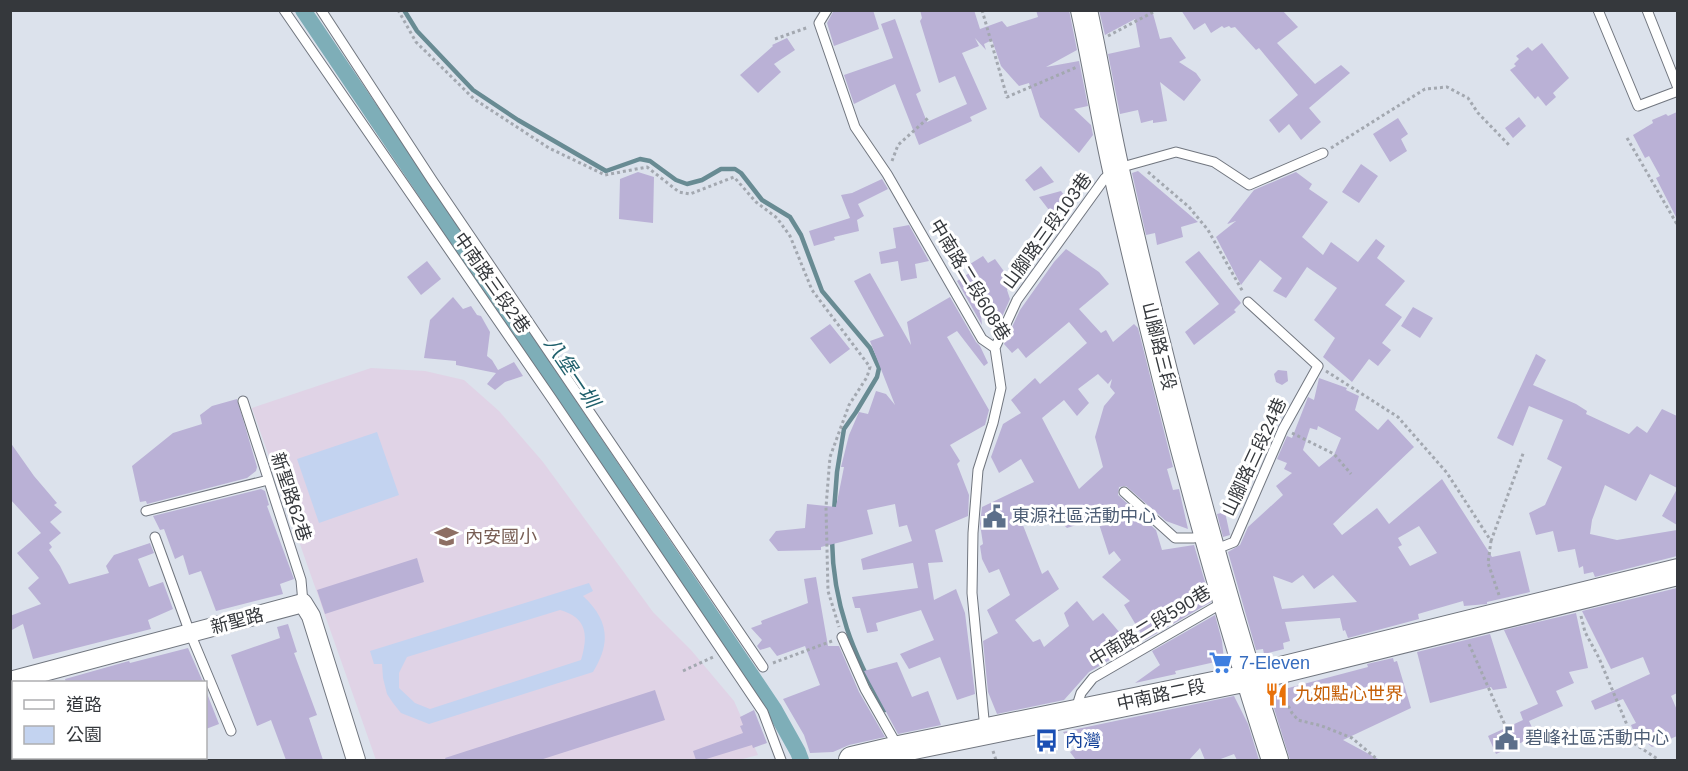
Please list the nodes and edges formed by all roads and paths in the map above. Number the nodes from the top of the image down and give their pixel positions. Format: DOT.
graph roads {
  1 [pos="284,10"];
  2 [pos="321,10"];
  3 [pos="398,10"];
  4 [pos="827,10"];
  5 [pos="982,10"];
  6 [pos="1084,10"];
  7 [pos="1157,10"];
  8 [pos="1598,10"];
  9 [pos="1647,10"];
  10 [pos="819,23"];
  11 [pos="775,39"];
  12 [pos="1093,52"];
  13 [pos="1677,89"];
  14 [pos="928,118"];
  15 [pos="1627,138"];
  16 [pos="1509,145"];
  17 [pos="1323,153"];
  18 [pos="1127,166"];
  19 [pos="887,174"];
  20 [pos="1677,226"];
  21 [pos="1248,302"];
  22 [pos="994,348"];
  23 [pos="1318,366"];
  24 [pos="243,401"];
  25 [pos="1283,429"];
  26 [pos="1524,452"];
  27 [pos="1351,474"];
  28 [pos="268,480"];
  29 [pos="1124,492"];
  30 [pos="146,511"];
  31 [pos="155,537"];
  32 [pos="1491,541"];
  33 [pos="1209,544"];
  34 [pos="1677,572"];
  35 [pos="1577,597"];
  36 [pos="1226,601"];
  37 [pos="303,603"];
  38 [pos="1505,614"];
  39 [pos="1460,625"];
  40 [pos="190,633"];
  41 [pos="842,637"];
  42 [pos="723,653"];
  43 [pos="763,667"];
  44 [pos="683,671"];
  45 [pos="1259,675"];
  46 [pos="10,681"];
  47 [pos="1076,712"];
  48 [pos="1505,724"];
  49 [pos="231,731"];
  50 [pos="986,733"];
  51 [pos="899,749"];
  52 [pos="356,760"];
  53 [pos="781,760"];
  54 [pos="852,760"];
  55 [pos="1275,760"];
  56 [pos="1378,760"];
  57 [pos="1659,760"];
  1 -- 42 [label="lane, 中南路三段2巷"];
  2 -- 43 [label="lane"];
  3 -- 41 [label="path"];
  4 -- 10 [label="lane"];
  5 -- 12 [label="path"];
  6 -- 12 [label="main road, 山腳路三段"];
  7 -- 12 [label="path"];
  8 -- 13 [label="lane"];
  9 -- 13 [label="lane"];
  10 -- 11 [label="path"];
  10 -- 19 [label="lane, 中南路二段608巷"];
  12 -- 18 [label="main road, 山腳路三段"];
  14 -- 19 [label="path"];
  15 -- 20 [label="path"];
  16 -- 17 [label="path"];
  17 -- 18 [label="lane"];
  18 -- 21 [label="path"];
  18 -- 22 [label="lane, 山腳路三段103巷"];
  18 -- 33 [label="main road, 山腳路三段"];
  19 -- 22 [label="lane, 中南路二段608巷"];
  21 -- 23 [label="lane"];
  22 -- 50 [label="lane, 中南路二段608巷"];
  23 -- 25 [label="lane, 山腳路三段24巷"];
  23 -- 32 [label="path"];
  24 -- 28 [label="lane, 新聖路62巷"];
  25 -- 27 [label="path"];
  25 -- 33 [label="lane, 山腳路三段24巷"];
  26 -- 32 [label="path"];
  28 -- 30 [label="lane"];
  28 -- 37 [label="lane, 新聖路62巷"];
  29 -- 33 [label="lane"];
  31 -- 40 [label="lane"];
  32 -- 38 [label="path"];
  33 -- 36 [label="main road, 山腳路三段"];
  34 -- 35 [label="main road, 中南路二段"];
  35 -- 38 [label="main road, 中南路二段"];
  35 -- 57 [label="path"];
  36 -- 45 [label="main road, 山腳路三段"];
  36 -- 47 [label="lane, 中南路二段590巷"];
  37 -- 40 [label="street, 新聖路"];
  37 -- 52 [label="street"];
  38 -- 39 [label="main road, 中南路二段"];
  39 -- 45 [label="main road, 中南路二段"];
  39 -- 48 [label="path"];
  40 -- 46 [label="street, 新聖路"];
  40 -- 49 [label="lane"];
  41 -- 43 [label="path"];
  41 -- 51 [label="lane"];
  42 -- 44 [label="path"];
  42 -- 53 [label="lane, 中南路三段2巷"];
  45 -- 47 [label="main road, 中南路二段"];
  45 -- 55 [label="main road, 山腳路三段"];
  45 -- 56 [label="path"];
  47 -- 50 [label="main road, 中南路二段"];
  50 -- 51 [label="main road, 中南路二段"];
  51 -- 54 [label="main road, 中南路二段"];
}
